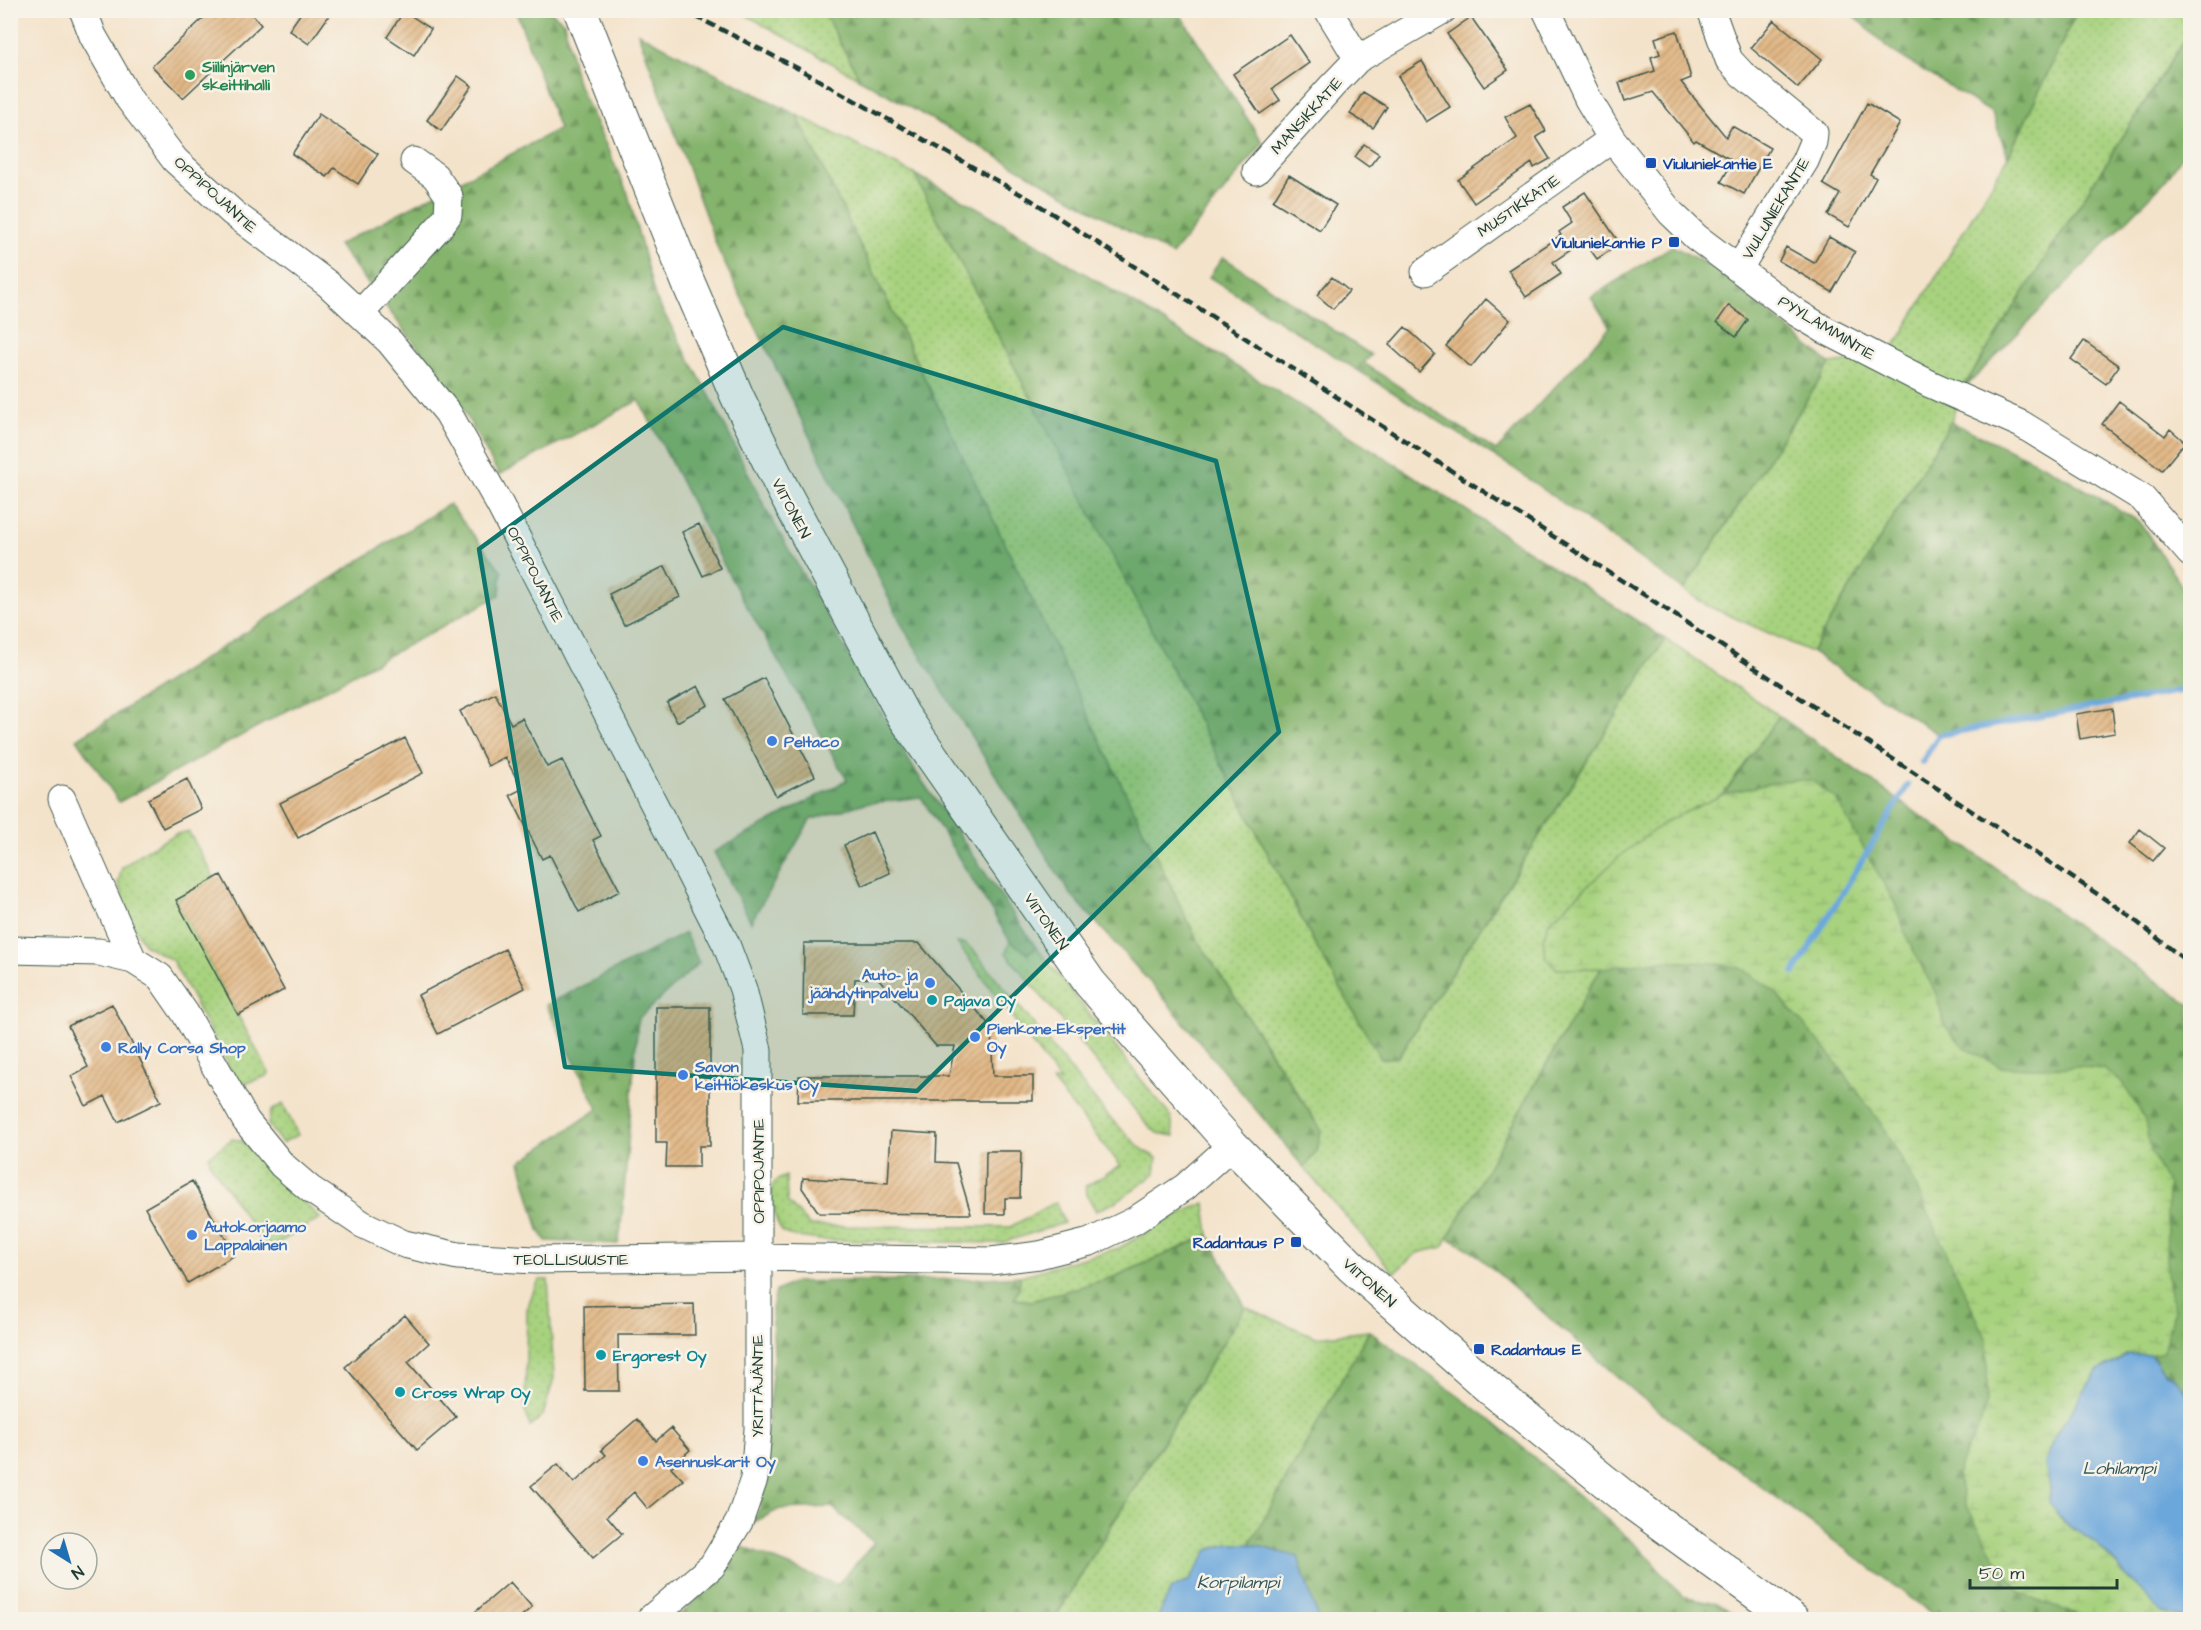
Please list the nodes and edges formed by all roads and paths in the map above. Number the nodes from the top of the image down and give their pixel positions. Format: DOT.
graph roads {
  1 [pos="83,10"];
  2 [pos="1328,10"];
  3 [pos="1443,10"];
  4 [pos="1546,10"];
  5 [pos="1711,10"];
  6 [pos="581,15"];
  7 [pos="1358,59"];
  8 [pos="1612,139"];
  9 [pos="414,161"];
  10 [pos="1256,171"];
  11 [pos="1739,268"];
  12 [pos="1425,272"];
  13 [pos="360,314"];
  14 [pos="2190,553"];
  15 [pos="62,799"];
  16 [pos="10,950"];
  17 [pos="133,960"];
  18 [pos="1232,1145"];
  19 [pos="758,1257"];
  20 [pos="650,1620"];
  21 [pos="1793,1620"];
  1 -- 13 [label="street, OPPIPOJANTIE"];
  2 -- 7 [label="street"];
  3 -- 7 [label="street, MANSIKKATIE"];
  4 -- 8 [label="street, PYYLAMMINTIE"];
  5 -- 11 [label="street, VIULUNIEKANTIE"];
  6 -- 18 [label="highway, VIITONEN"];
  7 -- 10 [label="street, MANSIKKATIE"];
  8 -- 11 [label="street, PYYLAMMINTIE"];
  8 -- 12 [label="street, MUSTIKKATIE"];
  9 -- 13 [label="street"];
  11 -- 14 [label="street, PYYLAMMINTIE"];
  13 -- 19 [label="street, OPPIPOJANTIE"];
  15 -- 17 [label="street"];
  16 -- 17 [label="street, TEOLLISUUSTIE"];
  17 -- 19 [label="street, TEOLLISUUSTIE"];
  18 -- 19 [label="street, TEOLLISUUSTIE"];
  18 -- 21 [label="highway, VIITONEN"];
  19 -- 20 [label="street, YRITTÄJÄNTIE"];
}
